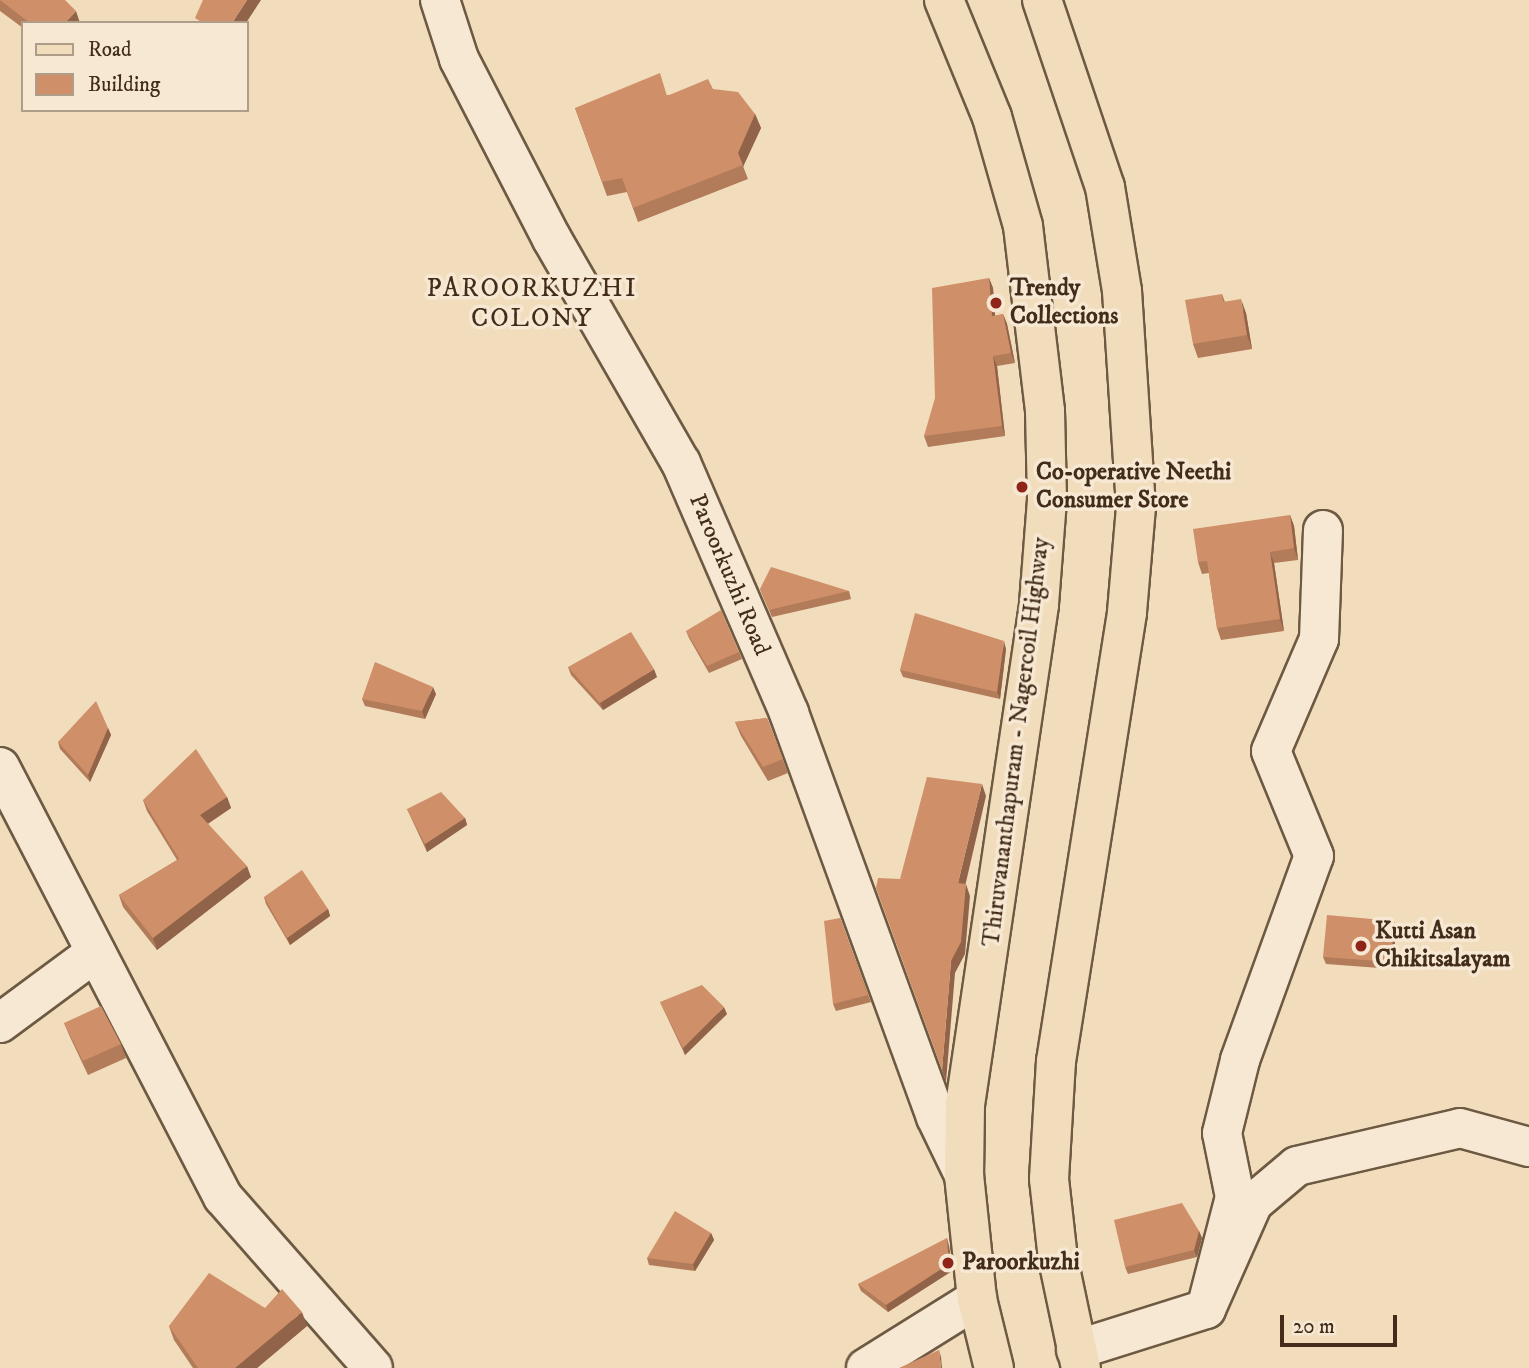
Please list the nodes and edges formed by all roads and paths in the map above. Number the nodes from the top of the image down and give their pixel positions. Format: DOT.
graph roads {
  1 [pos="440,0"];
  2 [pos="944,0"];
  3 [pos="1042,0"];
  4 [pos="1323,530"];
  5 [pos="0,767"];
  6 [pos="96,952"];
  7 [pos="0,1023"];
  8 [pos="1529,1147"];
  9 [pos="964,1175"];
  10 [pos="976,1299"];
  11 [pos="1206,1310"];
  12 [pos="1079,1359"];
  13 [pos="370,1367"];
  14 [pos="866,1368"];
  15 [pos="993,1368"];
  1 -- 9 [label="street, Paroorkuzhi Road"];
  2 -- 9 [label="main road, Thiruvananthapuram - Nagercoil Highway"];
  3 -- 12 [label="main road"];
  4 -- 11 [label="street"];
  5 -- 6 [label="street"];
  6 -- 7 [label="street"];
  6 -- 13 [label="street"];
  8 -- 11 [label="street"];
  9 -- 10 [label="main road, Thiruvananthapuram - Nagercoil Highway"];
  10 -- 14 [label="street"];
  10 -- 15 [label="main road, Thiruvananthapuram - Nagercoil Highway"];
  11 -- 12 [label="street"];
}
